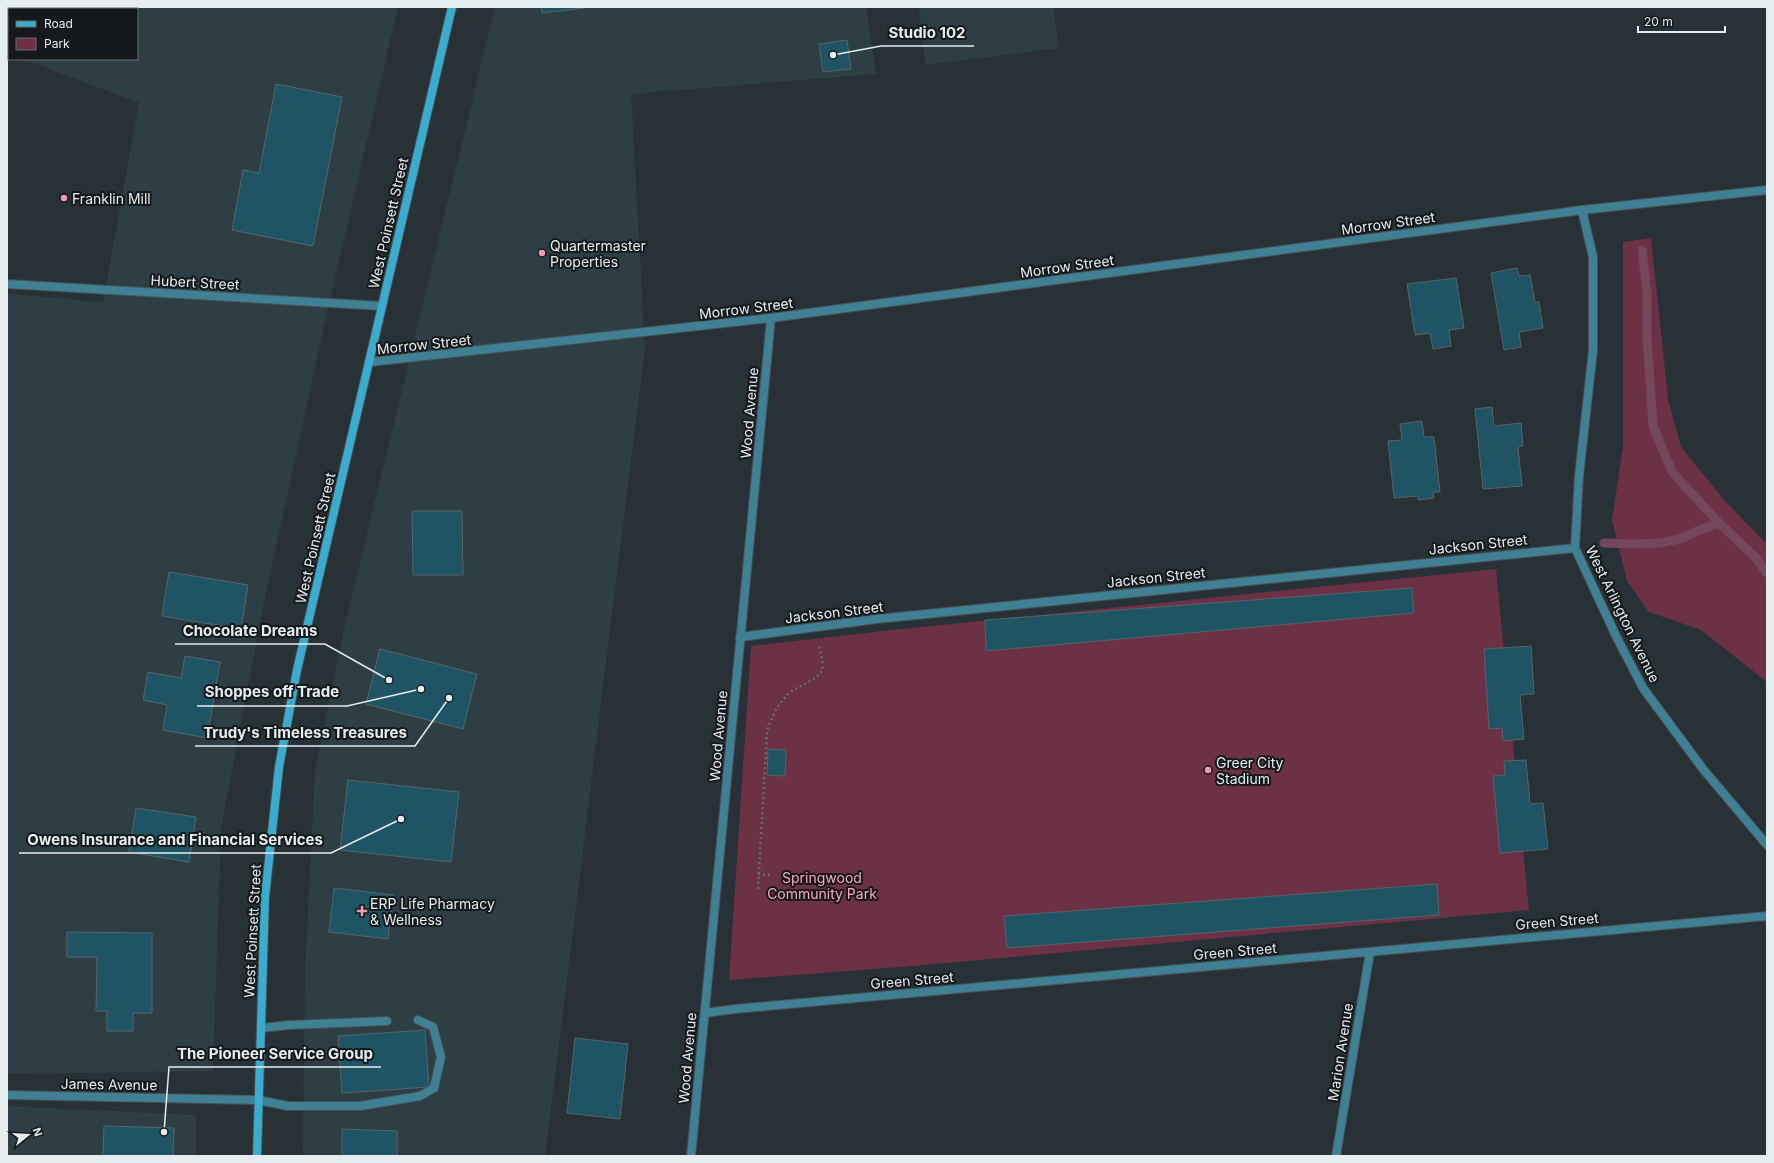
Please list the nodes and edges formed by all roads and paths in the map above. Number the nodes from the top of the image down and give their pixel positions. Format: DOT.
graph roads {
  1 [pos="452,7"];
  2 [pos="1767,190"];
  3 [pos="1582,210"];
  4 [pos="7,284"];
  5 [pos="382,306"];
  6 [pos="771,318"];
  7 [pos="370,362"];
  8 [pos="1575,548"];
  9 [pos="816,627"];
  10 [pos="740,637"];
  11 [pos="1767,845"];
  12 [pos="758,874"];
  13 [pos="771,875"];
  14 [pos="758,889"];
  15 [pos="1767,916"];
  16 [pos="1370,952"];
  17 [pos="705,1013"];
  18 [pos="418,1020"];
  19 [pos="386,1021"];
  20 [pos="260,1028"];
  21 [pos="7,1095"];
  22 [pos="258,1100"];
  23 [pos="257,1156"];
  24 [pos="691,1156"];
  25 [pos="1336,1156"];
  1 -- 5 [label="main road, West Poinsett Street"];
  2 -- 3 [label="street, Morrow Street"];
  3 -- 6 [label="street, Morrow Street"];
  3 -- 8 [label="street, West Arlington Avenue"];
  4 -- 5 [label="street, Hubert Street"];
  5 -- 7 [label="main road, West Poinsett Street"];
  6 -- 7 [label="street, Morrow Street"];
  6 -- 10 [label="street, Wood Avenue"];
  7 -- 20 [label="main road, West Poinsett Street"];
  8 -- 9 [label="street, Jackson Street"];
  8 -- 11 [label="street, West Arlington Avenue"];
  9 -- 10 [label="street, Jackson Street"];
  9 -- 12 [label="path"];
  10 -- 17 [label="street, Wood Avenue"];
  12 -- 13 [label="path"];
  12 -- 14 [label="path"];
  15 -- 16 [label="street, Green Street"];
  16 -- 17 [label="street, Green Street"];
  16 -- 25 [label="street, Marion Avenue"];
  17 -- 24 [label="street, Wood Avenue"];
  18 -- 22 [label="street, James Avenue"];
  19 -- 20 [label="street"];
  20 -- 22 [label="main road, West Poinsett Street"];
  21 -- 22 [label="street, James Avenue"];
  22 -- 23 [label="main road, West Poinsett Street"];
}
